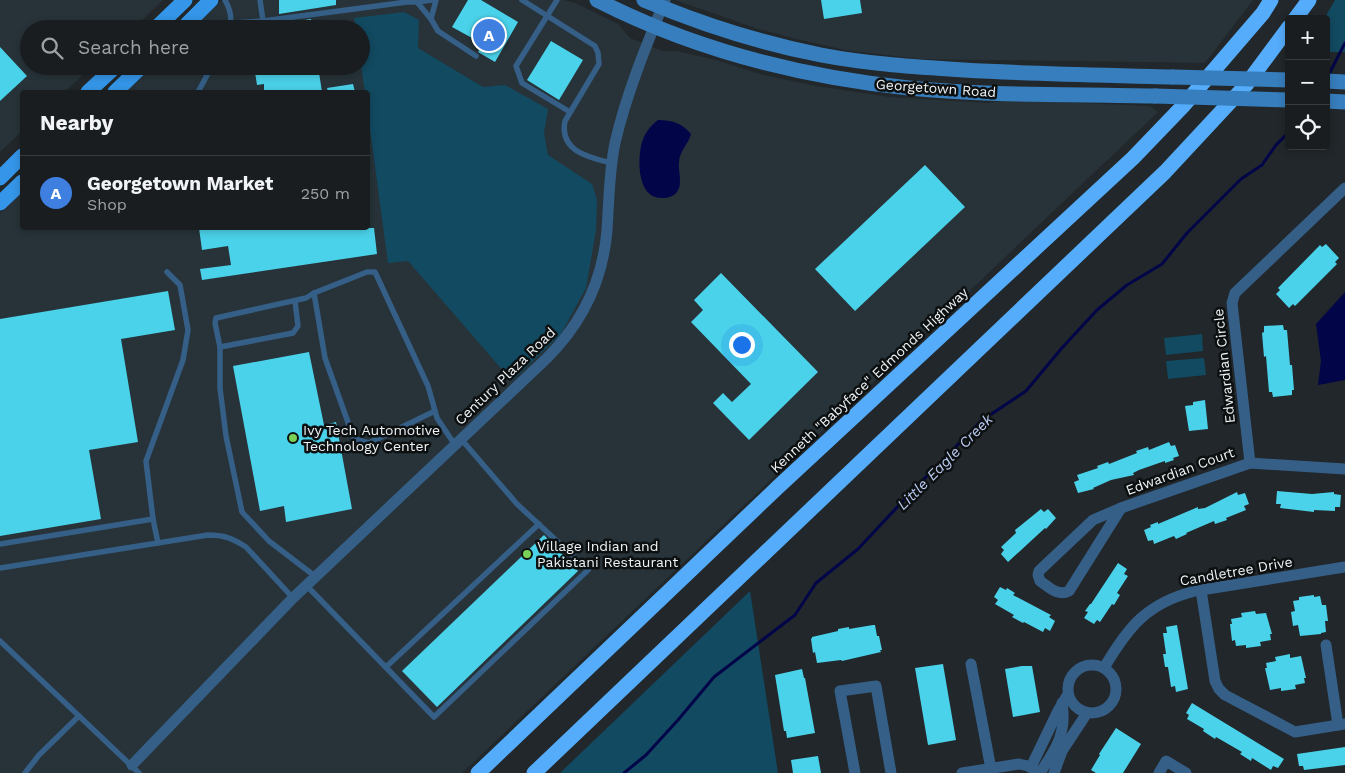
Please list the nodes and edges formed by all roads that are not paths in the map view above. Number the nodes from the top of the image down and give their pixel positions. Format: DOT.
graph roads {
  1 [pos="185,0"];
  2 [pos="211,0"];
  3 [pos="225,0"];
  4 [pos="260,0"];
  5 [pos="432,0"];
  6 [pos="436,0"];
  7 [pos="522,0"];
  8 [pos="557,0"];
  9 [pos="597,0"];
  10 [pos="644,0"];
  11 [pos="1271,0"];
  12 [pos="1309,0"];
  13 [pos="417,2"];
  14 [pos="664,4"];
  15 [pos="1298,15"];
  16 [pos="548,16"];
  17 [pos="432,19"];
  18 [pos="164,20"];
  19 [pos="191,20"];
  20 [pos="230,20"];
  21 [pos="263,20"];
  22 [pos="271,20"];
  23 [pos="655,26"];
  24 [pos="1285,32"];
  25 [pos="476,56"];
  26 [pos="106,75"];
  27 [pos="133,75"];
  28 [pos="207,75"];
  29 [pos="1285,80"];
  30 [pos="1330,81"];
  31 [pos="1345,82"];
  32 [pos="90,90"];
  33 [pos="117,90"];
  34 [pos="199,90"];
  35 [pos="1285,100"];
  36 [pos="1330,101"];
  37 [pos="1345,102"];
  38 [pos="570,112"];
  39 [pos="20,158"];
  40 [pos="612,163"];
  41 [pos="0,178"];
  42 [pos="20,184"];
  43 [pos="1345,188"];
  44 [pos="0,203"];
  45 [pos="167,272"];
  46 [pos="314,293"];
  47 [pos="295,301"];
  48 [pos="220,348"];
  49 [pos="435,411"];
  50 [pos="458,442"];
  51 [pos="1250,463"];
  52 [pos="1345,468"];
  53 [pos="1121,508"];
  54 [pos="153,519"];
  55 [pos="539,524"];
  56 [pos="158,543"];
  57 [pos="0,544"];
  58 [pos="1345,567"];
  59 [pos="0,568"];
  60 [pos="316,577"];
  61 [pos="306,585"];
  62 [pos="1201,590"];
  63 [pos="293,598"];
  64 [pos="0,642"];
  65 [pos="1326,645"];
  66 [pos="971,664"];
  67 [pos="386,667"];
  68 [pos="1104,668"];
  69 [pos="1065,699"];
  70 [pos="1087,713"];
  71 [pos="79,716"];
  72 [pos="1341,725"];
  73 [pos="136,769"];
  74 [pos="991,769"];
  75 [pos="1037,771"];
  76 [pos="25,773"];
  77 [pos="478,773"];
  78 [pos="534,773"];
  79 [pos="855,773"];
  80 [pos="891,773"];
  81 [pos="962,773"];
  82 [pos="1054,773"];
  83 [pos="1158,773"];
  84 [pos="1186,773"];
  1 -- 18 [label="main road"];
  2 -- 19 [label="main road"];
  3 -- 20 [label="lane"];
  4 -- 21 [label="lane"];
  5 -- 13 [label="lane"];
  6 -- 17 [label="lane"];
  7 -- 16 [label="lane"];
  8 -- 16 [label="lane"];
  9 -- 23 [label="main road, Georgetown Road"];
  10 -- 14 [label="main road, Georgetown Road"];
  11 -- 77 [label="highway, Kenneth \"Babyface\" Edmonds Highway"];
  12 -- 15 [label="highway"];
  13 -- 17 [label="lane"];
  13 -- 22 [label="lane"];
  14 -- 23 [label="street, Century Plaza Road"];
  14 -- 29 [label="main road, Georgetown Road, bridge"];
  16 -- 38 [label="lane"];
  16 -- 38 [label="lane"];
  17 -- 25 [label="lane"];
  23 -- 35 [label="main road, Georgetown Road, bridge"];
  23 -- 40 [label="street, Century Plaza Road"];
  24 -- 78 [label="highway"];
  26 -- 32 [label="main road"];
  27 -- 33 [label="main road"];
  28 -- 34 [label="lane"];
  30 -- 31 [label="main road"];
  36 -- 37 [label="main road"];
  38 -- 40 [label="lane"];
  39 -- 41 [label="main road"];
  40 -- 50 [label="street, Century Plaza Road"];
  42 -- 44 [label="main road"];
  43 -- 51 [label="street, Edwardian Circle"];
  45 -- 54 [label="lane"];
  46 -- 47 [label="lane"];
  46 -- 49 [label="lane"];
  46 -- 49 [label="lane"];
  47 -- 48 [label="lane"];
  47 -- 48 [label="lane"];
  48 -- 60 [label="lane"];
  49 -- 50 [label="lane"];
  50 -- 55 [label="lane"];
  50 -- 60 [label="street, Century Plaza Road"];
  51 -- 52 [label="street"];
  51 -- 53 [label="street, Edwardian Court"];
  53 -- 53 [label="street, Edwardian Court"];
  54 -- 56 [label="lane"];
  54 -- 57 [label="lane"];
  55 -- 67 [label="lane"];
  55 -- 67 [label="lane"];
  56 -- 59 [label="lane"];
  56 -- 63 [label="lane"];
  58 -- 62 [label="street, Candletree Drive"];
  60 -- 61 [label="street, Century Plaza Road"];
  61 -- 63 [label="street, Century Plaza Road"];
  61 -- 67 [label="lane"];
  62 -- 68 [label="street, Candletree Drive"];
  62 -- 72 [label="street"];
  63 -- 73 [label="street, Century Plaza Road"];
  64 -- 71 [label="lane"];
  65 -- 72 [label="street"];
  66 -- 74 [label="street"];
  68 -- 69 [label="street"];
  68 -- 70 [label="street"];
  69 -- 70 [label="street"];
  69 -- 75 [label="street"];
  70 -- 82 [label="street"];
  71 -- 73 [label="lane"];
  71 -- 76 [label="lane"];
  74 -- 75 [label="street"];
  74 -- 81 [label="street"];
  79 -- 80 [label="street"];
  83 -- 84 [label="street"];
}
